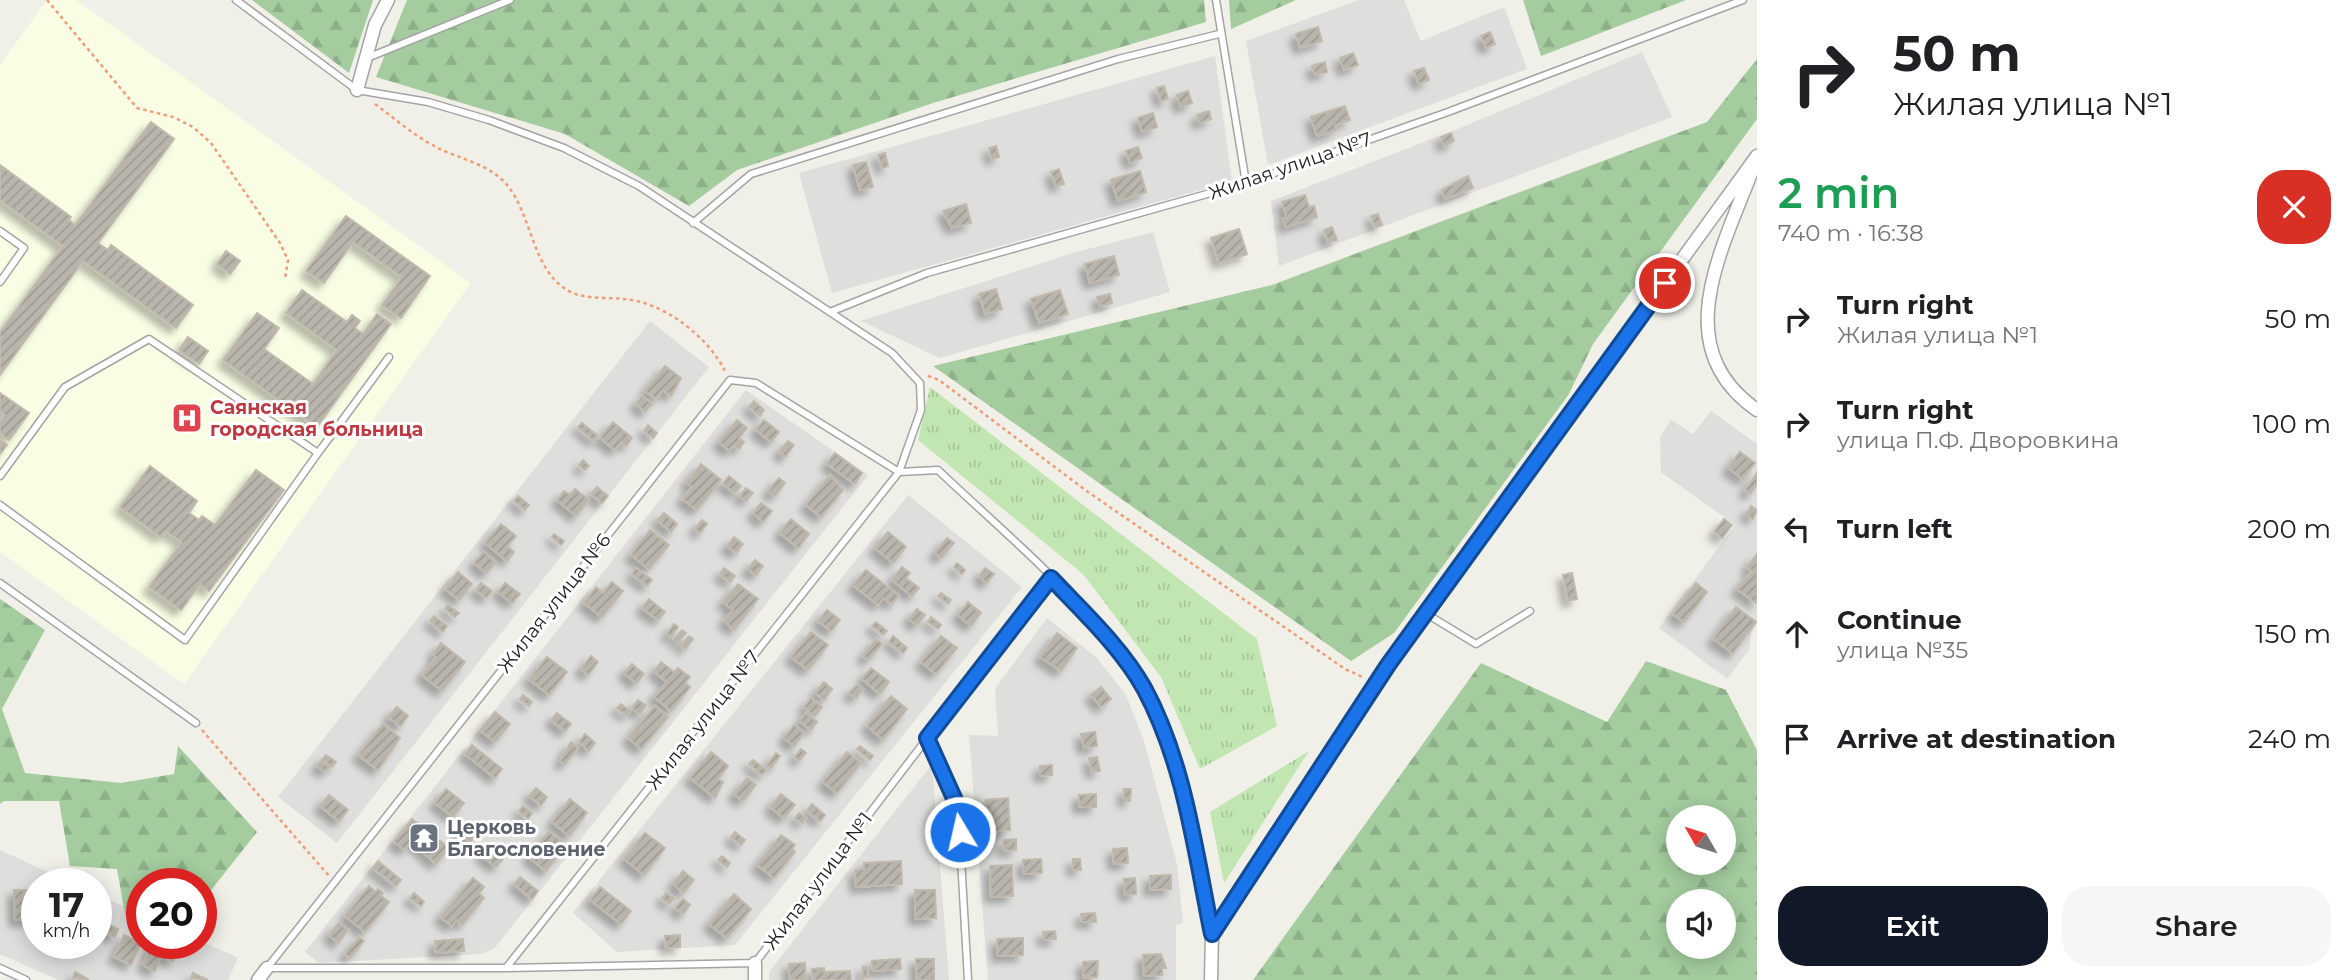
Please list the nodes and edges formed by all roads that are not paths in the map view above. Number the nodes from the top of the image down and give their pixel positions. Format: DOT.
graph roads {
  1 [pos="236,0"];
  2 [pos="388,0"];
  3 [pos="510,0"];
  4 [pos="1216,0"];
  5 [pos="1743,0"];
  6 [pos="1219,34"];
  7 [pos="365,59"];
  8 [pos="357,90"];
  9 [pos="1757,157"];
  10 [pos="1246,183"];
  11 [pos="693,223"];
  12 [pos="0,231"];
  13 [pos="0,282"];
  14 [pos="830,312"];
  15 [pos="389,356"];
  16 [pos="1757,410"];
  17 [pos="318,453"];
  18 [pos="899,471"];
  19 [pos="0,476"];
  20 [pos="0,505"];
  21 [pos="1051,578"];
  22 [pos="0,583"];
  23 [pos="1530,611"];
  24 [pos="1425,613"];
  25 [pos="195,723"];
  26 [pos="927,738"];
  27 [pos="1212,934"];
  28 [pos="755,962"];
  29 [pos="0,968"];
  30 [pos="267,968"];
  31 [pos="506,968"];
  32 [pos="26,980"];
  33 [pos="258,980"];
  34 [pos="755,980"];
  35 [pos="968,980"];
  36 [pos="1211,980"];
  1 -- 8 [label="lane"];
  2 -- 7 [label="street"];
  3 -- 7 [label="lane"];
  4 -- 6 [label="lane"];
  5 -- 10 [label="lane, Жилая улица №7"];
  6 -- 10 [label="lane"];
  6 -- 11 [label="lane"];
  7 -- 8 [label="street"];
  8 -- 11 [label="lane, Жилая улица №7"];
  9 -- 16 [label="street"];
  9 -- 24 [label="street"];
  10 -- 14 [label="lane, Жилая улица №7"];
  11 -- 14 [label="lane, Жилая улица №7"];
  12 -- 13 [label="lane"];
  14 -- 18 [label="lane, Жилая улица №7"];
  15 -- 17 [label="lane"];
  17 -- 19 [label="lane"];
  17 -- 20 [label="lane"];
  18 -- 21 [label="lane"];
  18 -- 30 [label="lane, Жилая улица №6"];
  18 -- 31 [label="lane, Жилая улица №7"];
  21 -- 26 [label="lane, Жилая улица №1"];
  21 -- 27 [label="lane"];
  22 -- 25 [label="lane"];
  23 -- 24 [label="lane"];
  24 -- 27 [label="street"];
  26 -- 28 [label="lane, Жилая улица №1"];
  26 -- 35 [label="lane"];
  27 -- 36 [label="street"];
  28 -- 31 [label="lane, Жилая улица №1"];
  28 -- 34 [label="street"];
  29 -- 32 [label="lane"];
  30 -- 31 [label="lane, Жилая улица №1"];
  30 -- 33 [label="street, Жилая улица №6"];
}
